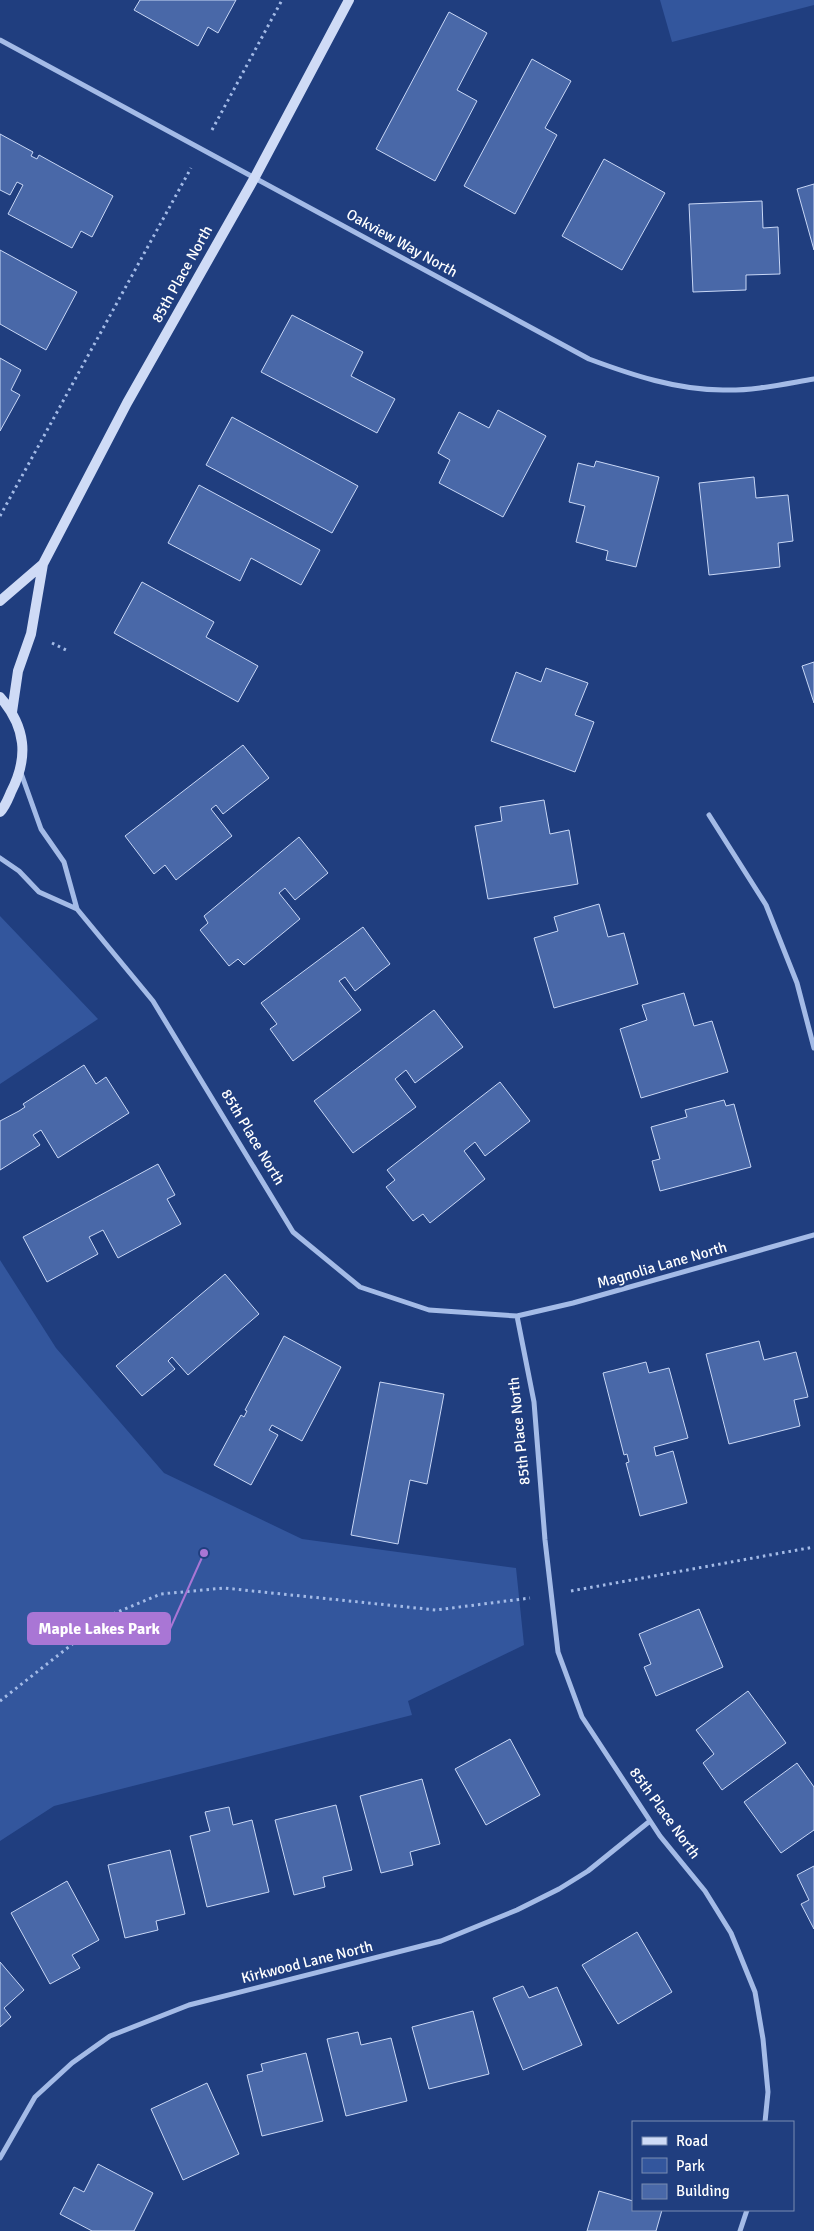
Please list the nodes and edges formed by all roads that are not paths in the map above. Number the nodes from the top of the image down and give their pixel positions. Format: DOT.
graph roads {
  1 [pos="349,0"];
  2 [pos="0,40"];
  3 [pos="255,177"];
  4 [pos="814,379"];
  5 [pos="43,564"];
  6 [pos="0,601"];
  7 [pos="0,697"];
  8 [pos="12,712"];
  9 [pos="21,773"];
  10 [pos="0,812"];
  11 [pos="709,815"];
  12 [pos="0,858"];
  13 [pos="77,909"];
  14 [pos="814,1048"];
  15 [pos="814,1235"];
  16 [pos="517,1316"];
  17 [pos="650,1821"];
  18 [pos="765,2121"];
  19 [pos="0,2158"];
  20 [pos="747,2211"];
  21 [pos="740,2231"];
  1 -- 3 [label="street, 85th Place North"];
  2 -- 3 [label="street, Oakview Way North"];
  3 -- 4 [label="street, Oakview Way North"];
  3 -- 5 [label="street, 85th Place North"];
  5 -- 6 [label="street, 85th Place North"];
  5 -- 8 [label="street, 85th Place North"];
  7 -- 8 [label="street"];
  8 -- 9 [label="street"];
  9 -- 10 [label="street"];
  9 -- 13 [label="street, 85th Place North"];
  11 -- 14 [label="street"];
  12 -- 13 [label="street, 85th Place North"];
  13 -- 16 [label="street, 85th Place North"];
  15 -- 16 [label="street, Magnolia Lane North"];
  16 -- 17 [label="street, 85th Place North"];
  17 -- 18 [label="street, 85th Place North"];
  17 -- 19 [label="street, Kirkwood Lane North"];
  20 -- 21 [label="street"];
}
